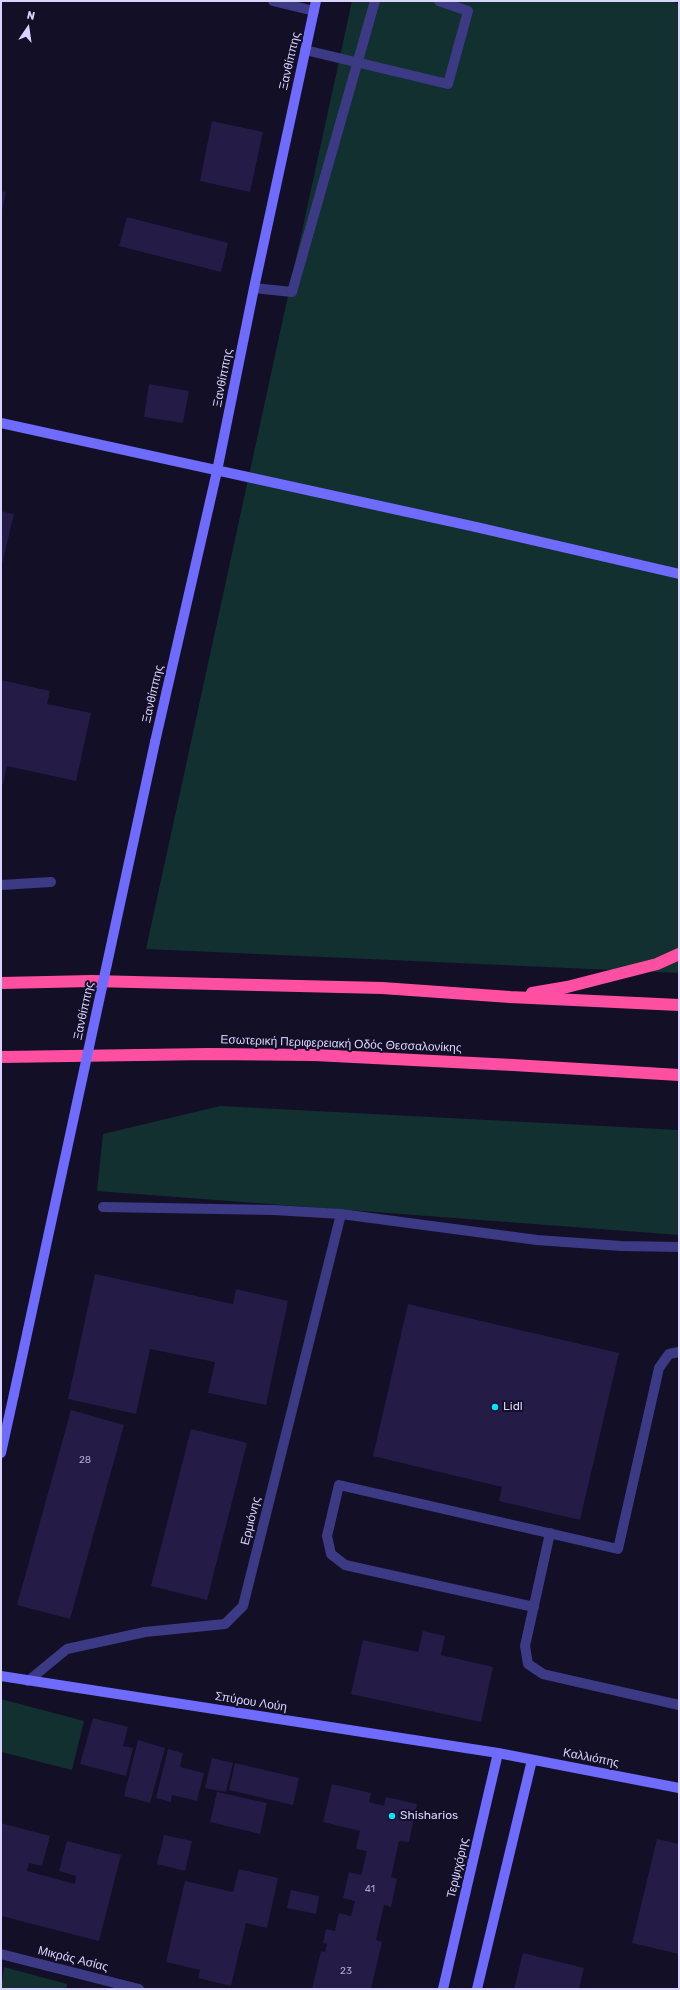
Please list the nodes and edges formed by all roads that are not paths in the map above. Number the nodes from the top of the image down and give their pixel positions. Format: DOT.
graph roads {
  1 [pos="273,1"];
  2 [pos="375,1"];
  3 [pos="439,1"];
  4 [pos="315,6"];
  5 [pos="305,50"];
  6 [pos="358,63"];
  7 [pos="254,288"];
  8 [pos="1,423"];
  9 [pos="217,471"];
  10 [pos="679,574"];
  11 [pos="51,882"];
  12 [pos="1,885"];
  13 [pos="679,954"];
  14 [pos="1,983"];
  15 [pos="510,997"];
  16 [pos="679,1005"];
  17 [pos="1,1057"];
  18 [pos="679,1075"];
  19 [pos="103,1207"];
  20 [pos="342,1214"];
  21 [pos="679,1247"];
  22 [pos="679,1352"];
  23 [pos="2,1449"];
  24 [pos="550,1533"];
  25 [pos="534,1607"];
  26 [pos="1,1676"];
  27 [pos="28,1681"];
  28 [pos="679,1705"];
  29 [pos="498,1753"];
  30 [pos="532,1760"];
  31 [pos="679,1788"];
  32 [pos="1,1954"];
  33 [pos="139,1989"];
  34 [pos="443,1989"];
  35 [pos="477,1989"];
  1 -- 4 [label="street"];
  2 -- 6 [label="street"];
  3 -- 6 [label="street"];
  4 -- 5 [label="street, Ξανθίππης"];
  5 -- 6 [label="street"];
  5 -- 7 [label="street, Ξανθίππης"];
  6 -- 7 [label="street"];
  7 -- 9 [label="street, Ξανθίππης"];
  8 -- 9 [label="street"];
  9 -- 10 [label="street"];
  9 -- 23 [label="street, Ξανθίππης, bridge"];
  11 -- 12 [label="street"];
  13 -- 15 [label="highway"];
  14 -- 15 [label="highway"];
  15 -- 16 [label="highway"];
  17 -- 18 [label="highway, Εσωτερική Περιφερειακή Οδός Θεσσαλονίκης"];
  19 -- 20 [label="street"];
  20 -- 21 [label="street"];
  20 -- 27 [label="street, Ερμιόνης"];
  22 -- 24 [label="street"];
  24 -- 25 [label="street"];
  24 -- 25 [label="street"];
  25 -- 28 [label="street"];
  26 -- 27 [label="street, Σπύρου Λούη"];
  27 -- 29 [label="street, Σπύρου Λούη"];
  29 -- 30 [label="street, Καλλιόπης"];
  29 -- 34 [label="street, Τερψιχόρης"];
  30 -- 31 [label="street, Καλλιόπης"];
  30 -- 35 [label="street"];
  32 -- 33 [label="street, Μικράς Ασίας"];
}
